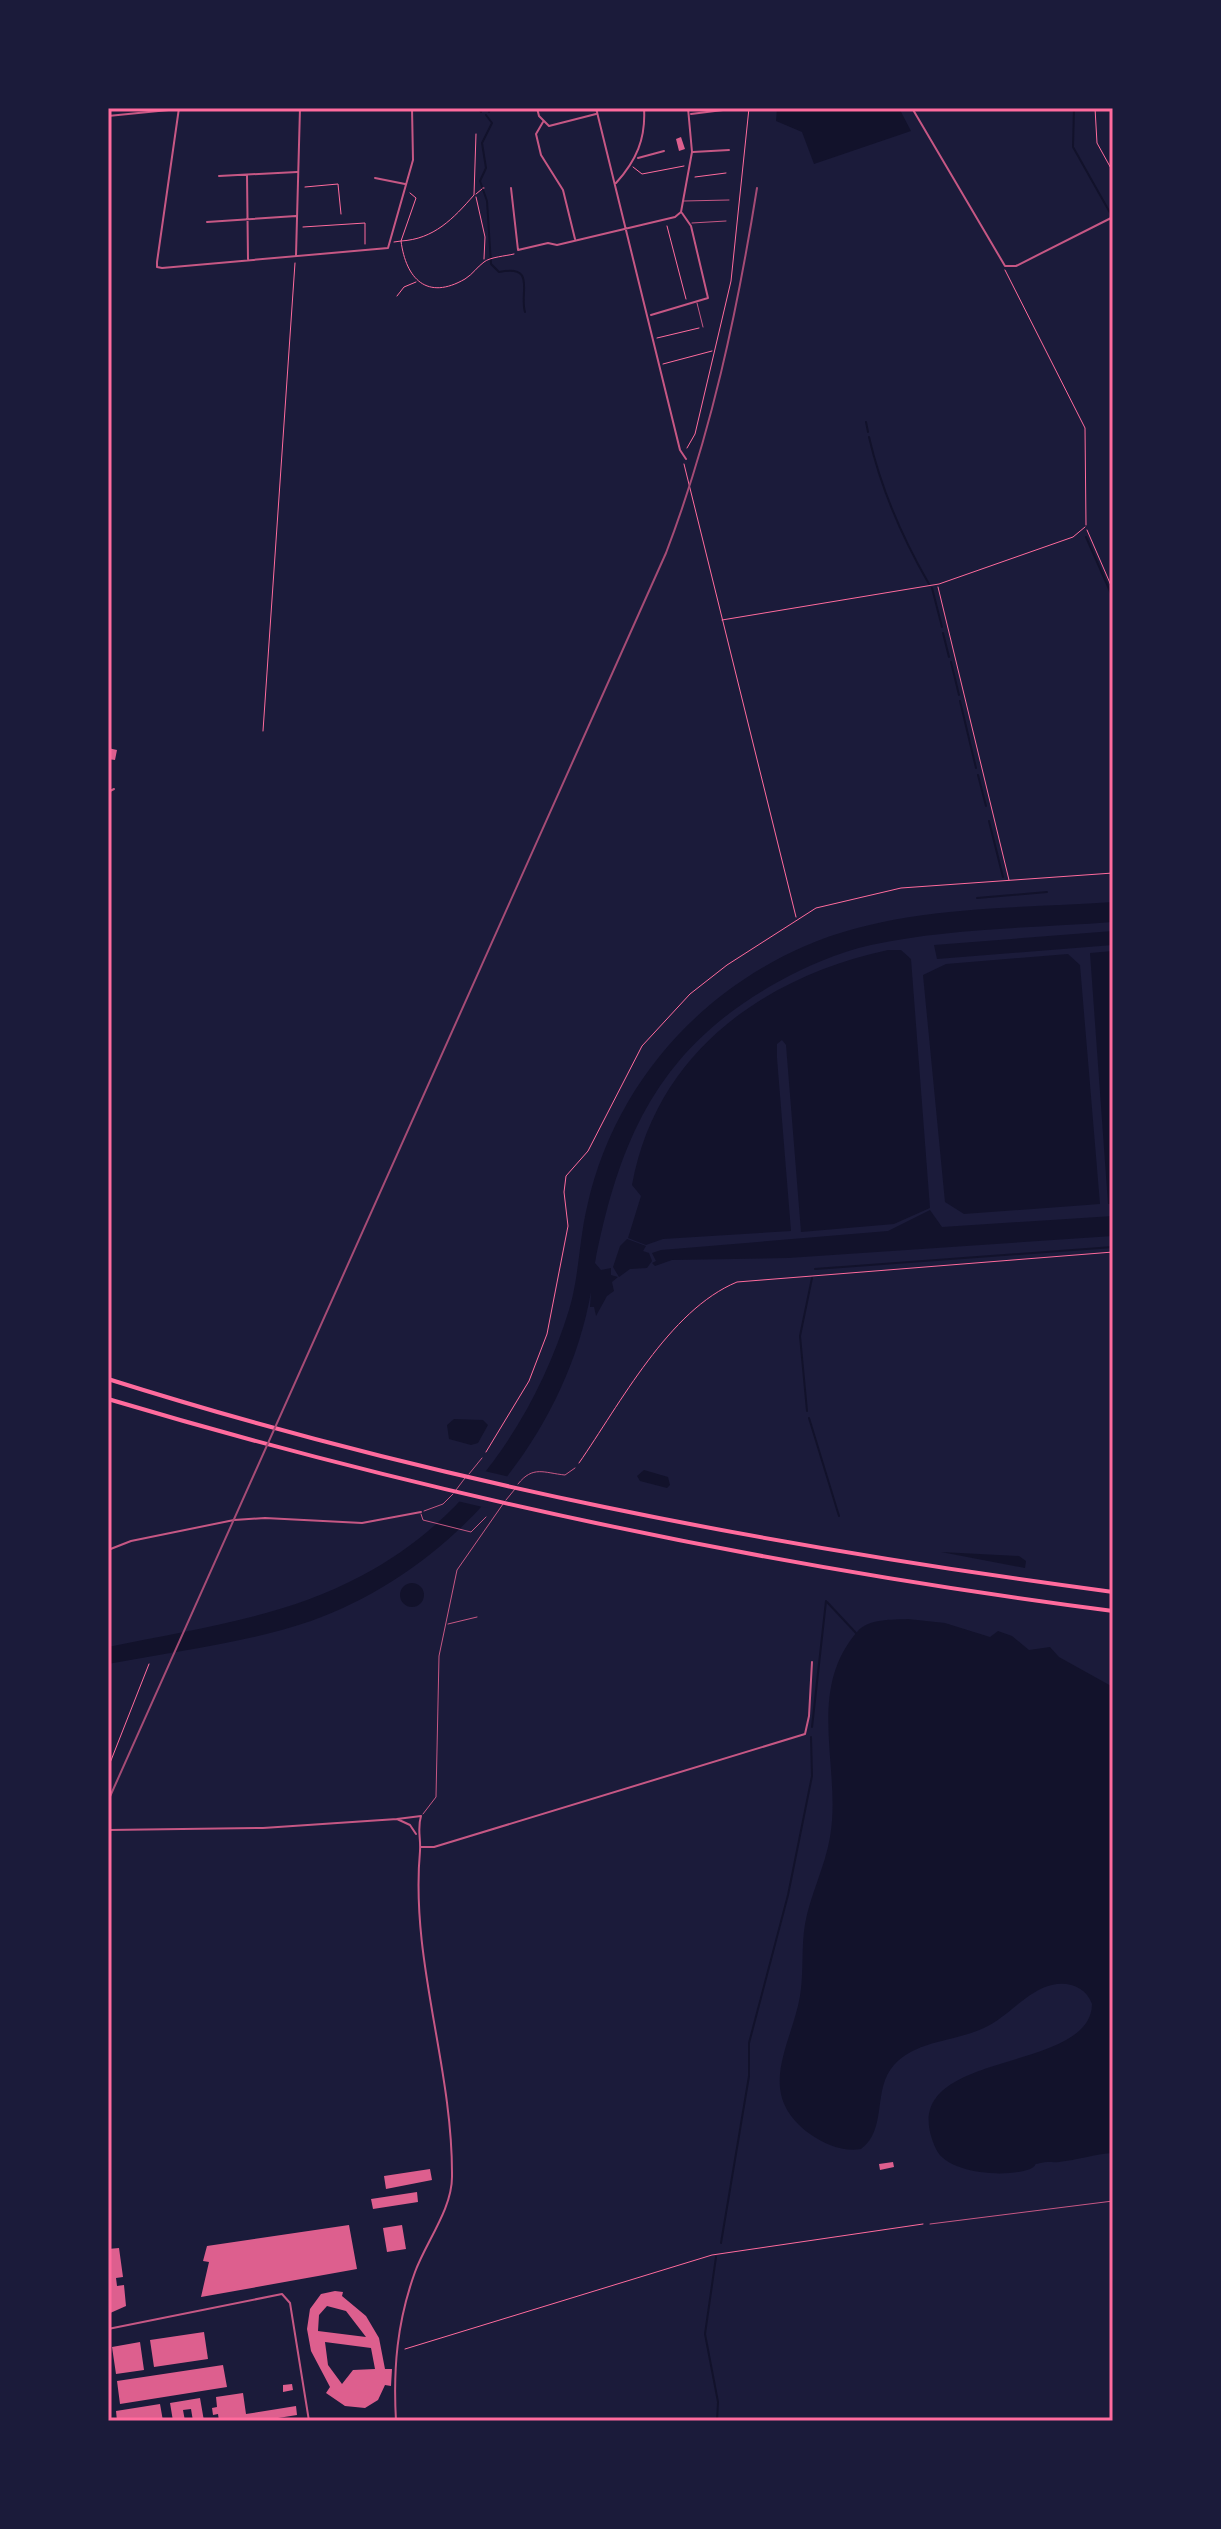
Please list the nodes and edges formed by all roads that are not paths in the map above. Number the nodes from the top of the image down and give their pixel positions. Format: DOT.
graph roads {
  1 [pos="179,108"];
  2 [pos="189,108"];
  3 [pos="300,108"];
  4 [pos="412,108"];
  5 [pos="537,108"];
  6 [pos="596,108"];
  7 [pos="644,108"];
  8 [pos="688,108"];
  9 [pos="739,108"];
  10 [pos="912,108"];
  11 [pos="597,113"];
  12 [pos="690,114"];
  13 [pos="108,116"];
  14 [pos="543,122"];
  15 [pos="729,150"];
  16 [pos="664,151"];
  17 [pos="692,152"];
  18 [pos="636,159"];
  19 [pos="299,171"];
  20 [pos="247,175"];
  21 [pos="219,176"];
  22 [pos="375,178"];
  23 [pos="615,184"];
  24 [pos="406,186"];
  25 [pos="511,188"];
  26 [pos="729,200"];
  27 [pos="684,201"];
  28 [pos="681,212"];
  29 [pos="297,216"];
  30 [pos="1113,217"];
  31 [pos="248,219"];
  32 [pos="726,221"];
  33 [pos="207,222"];
  34 [pos="690,224"];
  35 [pos="625,229"];
  36 [pos="575,241"];
  37 [pos="296,256"];
  38 [pos="248,260"];
  39 [pos="697,302"];
  40 [pos="649,316"];
  41 [pos="703,327"];
  42 [pos="685,458"];
  43 [pos="114,789"];
  44 [pos="108,792"];
  45 [pos="108,1379"];
  46 [pos="108,1399"];
  47 [pos="482,1458"];
  48 [pos="575,1468"];
  49 [pos="421,1512"];
  50 [pos="486,1517"];
  51 [pos="108,1550"];
  52 [pos="1113,1592"];
  53 [pos="1113,1611"];
  54 [pos="477,1617"];
  55 [pos="445,1625"];
  56 [pos="812,1662"];
  57 [pos="421,1816"];
  58 [pos="397,1819"];
  59 [pos="108,1830"];
  60 [pos="418,1836"];
  61 [pos="420,1847"];
  62 [pos="1113,2201"];
  63 [pos="930,2224"];
  64 [pos="108,2329"];
  65 [pos="309,2421"];
  66 [pos="395,2421"];
  1 -- 2 [label="street"];
  1 -- 13 [label="street"];
  1 -- 38 [label="street"];
  3 -- 19 [label="street"];
  4 -- 24 [label="street"];
  5 -- 14 [label="street"];
  6 -- 11 [label="street"];
  7 -- 18 [label="street"];
  8 -- 12 [label="street"];
  9 -- 12 [label="street"];
  10 -- 30 [label="street"];
  11 -- 14 [label="street"];
  11 -- 23 [label="street"];
  12 -- 17 [label="street"];
  14 -- 36 [label="street"];
  15 -- 17 [label="street"];
  16 -- 18 [label="street"];
  17 -- 27 [label="street"];
  18 -- 23 [label="street"];
  19 -- 20 [label="street"];
  19 -- 29 [label="street"];
  20 -- 21 [label="street"];
  20 -- 31 [label="street"];
  22 -- 24 [label="street"];
  23 -- 35 [label="street"];
  24 -- 37 [label="street"];
  25 -- 36 [label="street"];
  26 -- 27 [label="lane"];
  27 -- 28 [label="street"];
  28 -- 34 [label="street"];
  28 -- 35 [label="street"];
  29 -- 31 [label="street"];
  29 -- 37 [label="street"];
  31 -- 33 [label="street"];
  31 -- 38 [label="street"];
  32 -- 34 [label="lane"];
  34 -- 39 [label="street"];
  35 -- 36 [label="street"];
  35 -- 40 [label="street"];
  37 -- 38 [label="street"];
  39 -- 40 [label="street"];
  39 -- 41 [label="lane"];
  40 -- 42 [label="street"];
  43 -- 44 [label="street"];
  45 -- 52 [label="highway"];
  46 -- 53 [label="highway"];
  47 -- 49 [label="lane"];
  48 -- 55 [label="lane"];
  49 -- 50 [label="lane"];
  49 -- 51 [label="street"];
  54 -- 55 [label="lane"];
  55 -- 57 [label="lane"];
  56 -- 61 [label="street"];
  57 -- 58 [label="street"];
  57 -- 60 [label="street"];
  58 -- 59 [label="street"];
  58 -- 60 [label="street"];
  60 -- 61 [label="street"];
  61 -- 66 [label="street"];
  62 -- 63 [label="lane"];
  64 -- 65 [label="street"];
}
